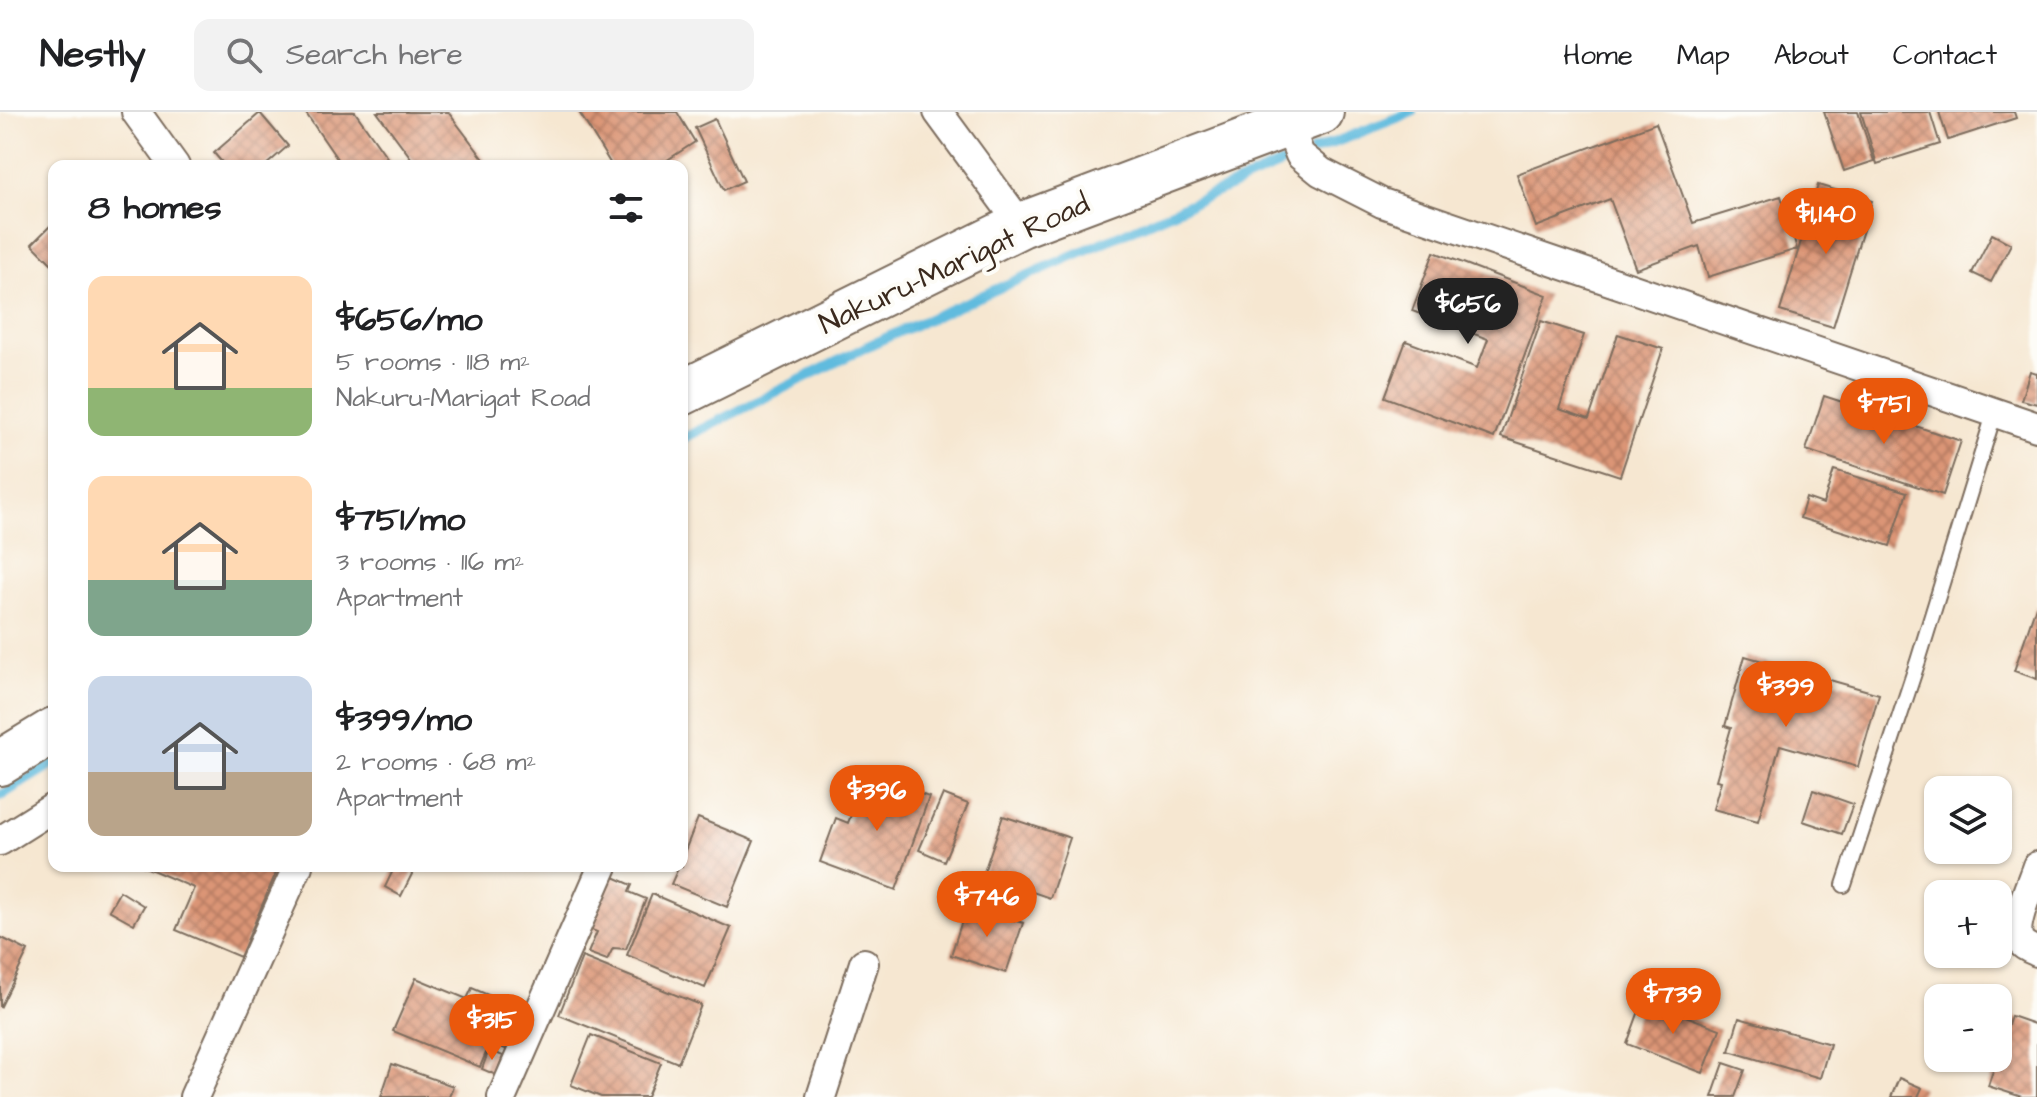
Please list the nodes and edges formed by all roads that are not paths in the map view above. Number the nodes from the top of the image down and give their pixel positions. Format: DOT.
graph roads {
  1 [pos="136,112"];
  2 [pos="938,112"];
  3 [pos="1305,118"];
  4 [pos="171,160"];
  5 [pos="1021,225"];
  6 [pos="688,390"];
  7 [pos="1995,411"];
  8 [pos="2037,427"];
  9 [pos="48,734"];
  10 [pos="0,763"];
  11 [pos="48,811"];
  12 [pos="0,841"];
  13 [pos="2037,866"];
  14 [pos="295,872"];
  15 [pos="600,872"];
  16 [pos="1844,885"];
  17 [pos="2037,952"];
  18 [pos="864,963"];
  19 [pos="194,1097"];
  20 [pos="502,1097"];
  21 [pos="821,1097"];
  1 -- 4 [label="street"];
  2 -- 5 [label="street"];
  3 -- 5 [label="main road, Nakuru-Marigat Road"];
  3 -- 7 [label="street"];
  5 -- 6 [label="main road, Nakuru-Marigat Road"];
  7 -- 8 [label="street"];
  7 -- 16 [label="lane"];
  9 -- 10 [label="main road"];
  11 -- 12 [label="street"];
  13 -- 17 [label="street"];
  14 -- 19 [label="street"];
  15 -- 20 [label="street"];
  18 -- 21 [label="street"];
}
